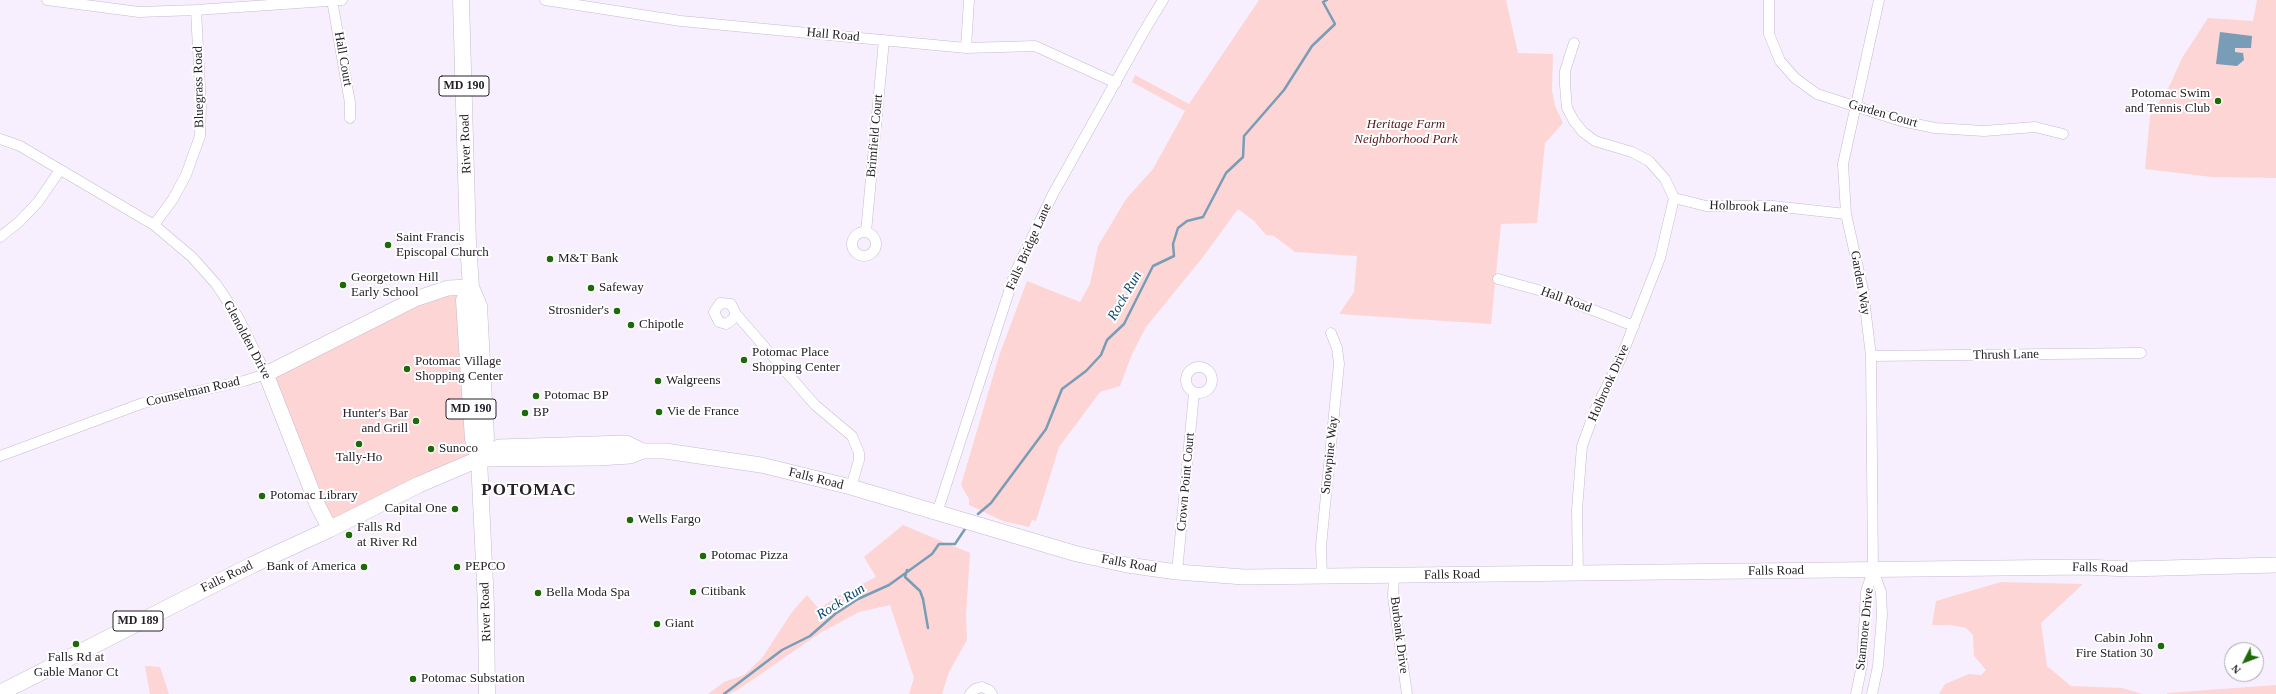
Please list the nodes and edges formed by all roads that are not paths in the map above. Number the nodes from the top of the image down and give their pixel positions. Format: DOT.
graph roads {
  1 [pos="47,0"];
  2 [pos="335,0"];
  3 [pos="461,0"];
  4 [pos="545,0"];
  5 [pos="969,0"];
  6 [pos="1163,0"];
  7 [pos="1769,0"];
  8 [pos="1879,0"];
  9 [pos="196,10"];
  10 [pos="884,40"];
  11 [pos="1574,43"];
  12 [pos="966,48"];
  13 [pos="1116,83"];
  14 [pos="1855,107"];
  15 [pos="350,118"];
  16 [pos="2063,134"];
  17 [pos="0,139"];
  18 [pos="60,170"];
  19 [pos="1674,198"];
  20 [pos="1846,214"];
  21 [pos="154,225"];
  22 [pos="866,232"];
  23 [pos="0,237"];
  24 [pos="1498,279"];
  25 [pos="471,287"];
  26 [pos="736,314"];
  27 [pos="1634,326"];
  28 [pos="1332,333"];
  29 [pos="2141,353"];
  30 [pos="1871,356"];
  31 [pos="266,374"];
  32 [pos="1194,393"];
  33 [pos="0,456"];
  34 [pos="479,459"];
  35 [pos="851,487"];
  36 [pos="937,513"];
  37 [pos="330,529"];
  38 [pos="2276,565"];
  39 [pos="1873,570"];
  40 [pos="1177,572"];
  41 [pos="1578,573"];
  42 [pos="1394,575"];
  43 [pos="1322,578"];
  44 [pos="0,694"];
  45 [pos="487,694"];
  46 [pos="970,694"];
  47 [pos="992,694"];
  48 [pos="1407,694"];
  49 [pos="1856,694"];
  50 [pos="1872,694"];
  1 -- 9 [label="street"];
  2 -- 9 [label="street"];
  2 -- 15 [label="street, Hall Court"];
  3 -- 25 [label="main road, River Road / MD 190"];
  4 -- 10 [label="street, Hall Road"];
  5 -- 12 [label="street"];
  6 -- 13 [label="street, Falls Bridge Lane"];
  7 -- 14 [label="street, Garden Court"];
  8 -- 14 [label="street, Garden Way"];
  9 -- 21 [label="street, Bluegrass Road"];
  10 -- 12 [label="street, Hall Road"];
  10 -- 22 [label="street, Brimfield Court"];
  11 -- 19 [label="street"];
  12 -- 13 [label="street, Hall Road"];
  13 -- 36 [label="street, Falls Bridge Lane"];
  14 -- 16 [label="street, Garden Court"];
  14 -- 20 [label="street, Garden Way"];
  17 -- 18 [label="street, Glenolden Drive"];
  18 -- 21 [label="street, Glenolden Drive"];
  18 -- 23 [label="street"];
  19 -- 20 [label="street, Holbrook Lane"];
  19 -- 27 [label="street, Holbrook Drive"];
  20 -- 30 [label="street, Garden Way"];
  21 -- 31 [label="street, Glenolden Drive"];
  24 -- 27 [label="street, Hall Road"];
  25 -- 31 [label="main road, Counselman Road"];
  25 -- 34 [label="main road, River Road / MD 190"];
  26 -- 35 [label="street"];
  27 -- 41 [label="street, Holbrook Drive"];
  28 -- 43 [label="street, Snowpine Way"];
  29 -- 30 [label="street, Thrush Lane"];
  30 -- 39 [label="street, Garden Way"];
  31 -- 33 [label="street, Counselman Road"];
  31 -- 37 [label="main road, Glenolden Drive"];
  32 -- 40 [label="street, Crown Point Court"];
  34 -- 35 [label="main road, Falls Road"];
  34 -- 37 [label="main road, Falls Road / MD 189"];
  34 -- 45 [label="main road, River Road / MD 190"];
  35 -- 36 [label="main road, Falls Road"];
  36 -- 40 [label="main road, Falls Road"];
  37 -- 44 [label="main road, Falls Road / MD 189"];
  38 -- 39 [label="main road, Falls Road"];
  39 -- 41 [label="main road, Falls Road"];
  39 -- 49 [label="street, Stanmore Drive"];
  39 -- 50 [label="street, Stanmore Drive"];
  40 -- 43 [label="main road, Falls Road"];
  41 -- 42 [label="main road, Falls Road"];
  42 -- 43 [label="main road, Falls Road"];
  42 -- 48 [label="street, Burbank Drive"];
  46 -- 47 [label="street"];
}
